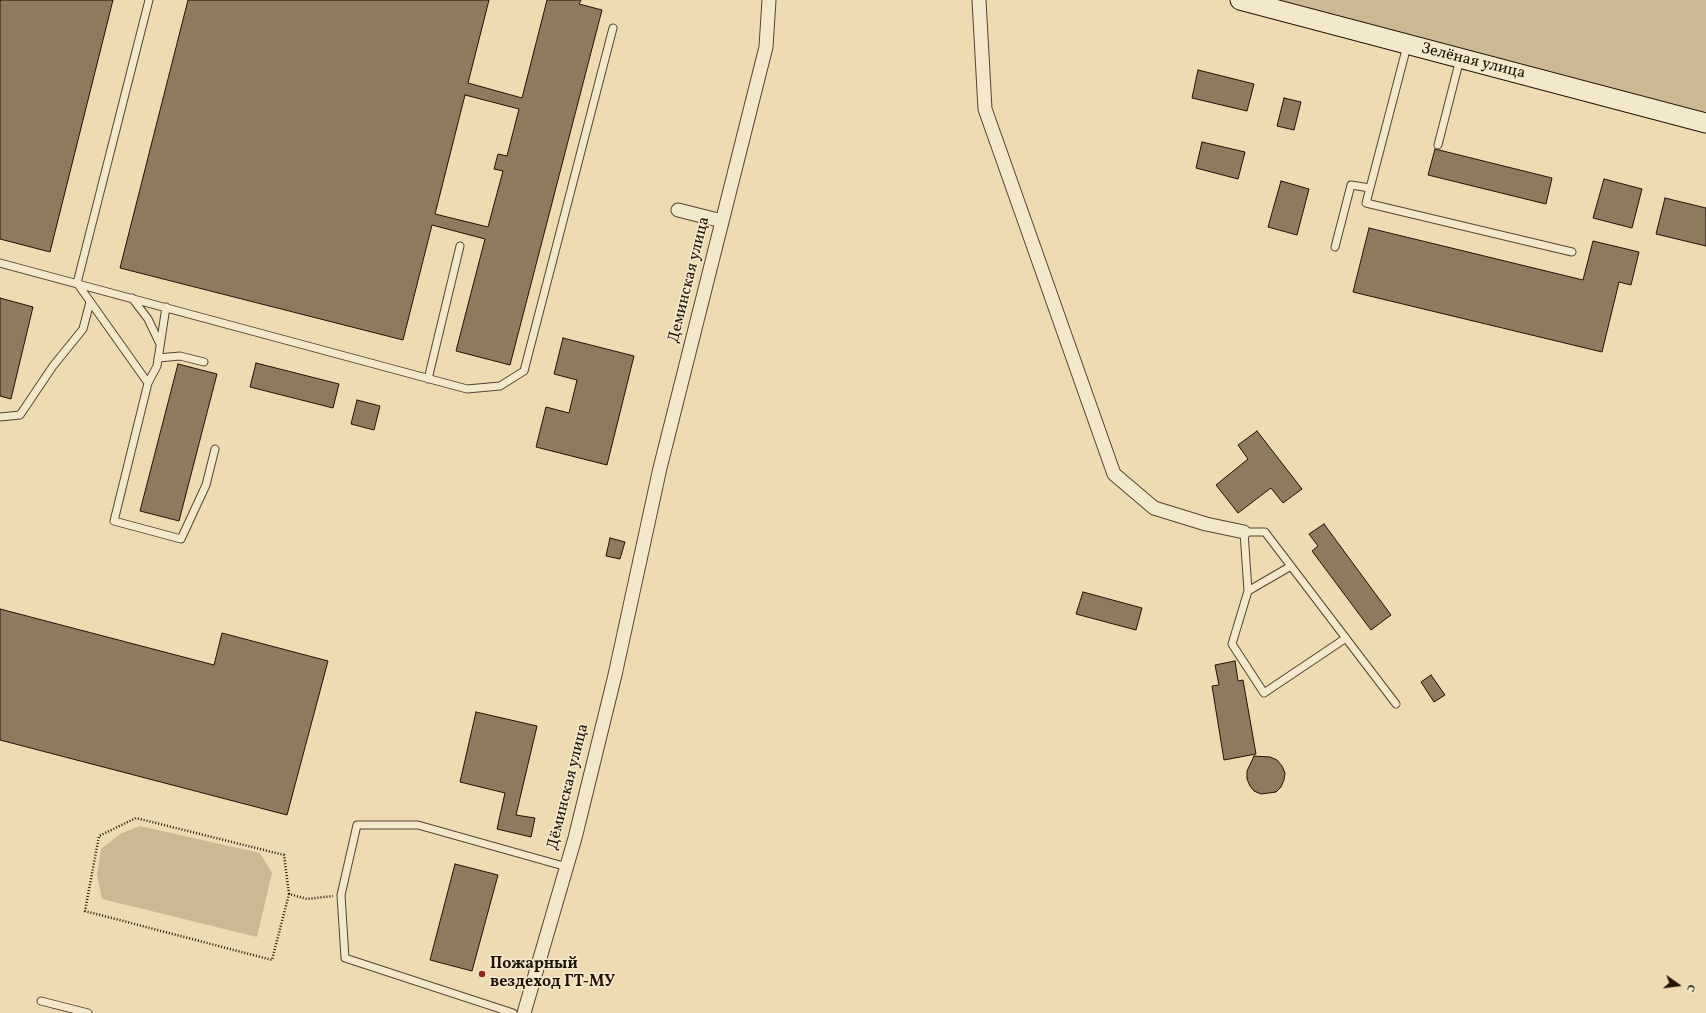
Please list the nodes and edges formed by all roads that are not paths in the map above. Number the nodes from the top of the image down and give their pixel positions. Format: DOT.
graph roads {
  1 [pos="149,0"];
  2 [pos="768,0"];
  3 [pos="980,0"];
  4 [pos="1240,0"];
  5 [pos="613,28"];
  6 [pos="1408,46"];
  7 [pos="1460,59"];
  8 [pos="1706,123"];
  9 [pos="1438,145"];
  10 [pos="1370,188"];
  11 [pos="678,210"];
  12 [pos="722,221"];
  13 [pos="460,246"];
  14 [pos="1335,247"];
  15 [pos="1572,252"];
  16 [pos="0,263"];
  17 [pos="77,283"];
  18 [pos="132,298"];
  19 [pos="90,302"];
  20 [pos="166,307"];
  21 [pos="160,344"];
  22 [pos="158,358"];
  23 [pos="204,362"];
  24 [pos="428,379"];
  25 [pos="148,383"];
  26 [pos="0,417"];
  27 [pos="215,450"];
  28 [pos="1244,532"];
  29 [pos="1291,566"];
  30 [pos="638,568"];
  31 [pos="1248,591"];
  32 [pos="1346,638"];
  33 [pos="1396,704"];
  34 [pos="566,867"];
  35 [pos="41,1001"];
  36 [pos="88,1013"];
  37 [pos="513,1013"];
  38 [pos="524,1013"];
  1 -- 17 [label="lane"];
  2 -- 12 [label="street, Деминская улица"];
  3 -- 28 [label="street"];
  4 -- 6 [label="street, Зелёная улица"];
  5 -- 24 [label="lane"];
  6 -- 7 [label="street, Зелёная улица"];
  6 -- 10 [label="lane"];
  7 -- 8 [label="street, Зелёная улица"];
  7 -- 9 [label="lane"];
  10 -- 14 [label="lane"];
  10 -- 15 [label="lane"];
  11 -- 12 [label="street"];
  12 -- 30 [label="street, Деминская улица"];
  13 -- 24 [label="lane"];
  16 -- 17 [label="lane"];
  17 -- 18 [label="lane"];
  17 -- 19 [label="lane"];
  18 -- 20 [label="lane"];
  18 -- 21 [label="lane"];
  19 -- 25 [label="lane"];
  19 -- 26 [label="lane"];
  20 -- 21 [label="lane"];
  20 -- 24 [label="lane"];
  21 -- 22 [label="lane"];
  22 -- 23 [label="lane"];
  22 -- 25 [label="lane"];
  25 -- 27 [label="lane"];
  28 -- 29 [label="lane"];
  28 -- 31 [label="lane"];
  29 -- 31 [label="lane"];
  29 -- 32 [label="lane"];
  30 -- 34 [label="street, Дёминская улица"];
  31 -- 32 [label="lane"];
  32 -- 33 [label="lane"];
  34 -- 37 [label="lane"];
  34 -- 38 [label="street, Дёминская улица"];
  35 -- 36 [label="lane"];
}
